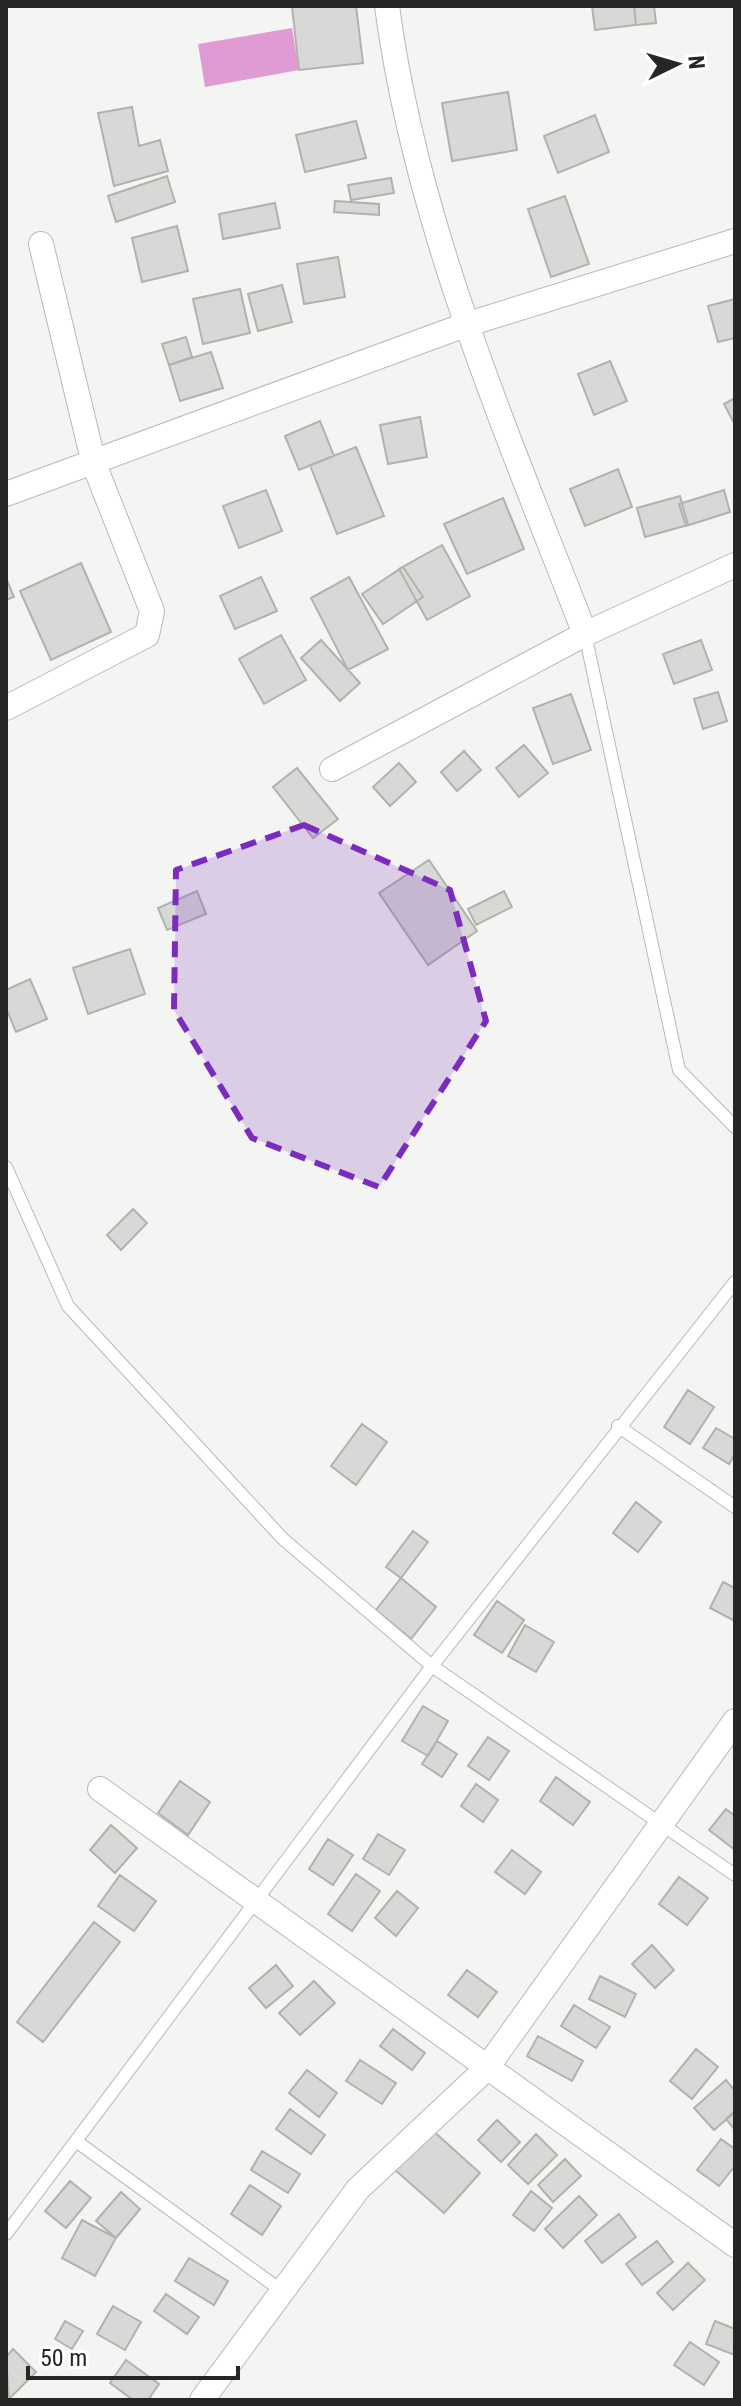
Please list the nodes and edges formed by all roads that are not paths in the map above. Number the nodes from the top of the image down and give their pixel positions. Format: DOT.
graph roads {
  1 [pos="387,6"];
  2 [pos="735,241"];
  3 [pos="41,244"];
  4 [pos="465,325"];
  5 [pos="94,464"];
  6 [pos="6,494"];
  7 [pos="735,565"];
  8 [pos="585,634"];
  9 [pos="6,708"];
  10 [pos="332,769"];
  11 [pos="735,1127"];
  12 [pos="6,1167"];
  13 [pos="735,1282"];
  14 [pos="618,1426"];
  15 [pos="735,1507"];
  16 [pos="432,1666"];
  17 [pos="735,1721"];
  18 [pos="100,1789"];
  19 [pos="663,1825"];
  20 [pos="735,1875"];
  21 [pos="255,1901"];
  22 [pos="486,2069"];
  23 [pos="76,2141"];
  24 [pos="6,2234"];
  25 [pos="735,2245"];
  26 [pos="282,2291"];
  27 [pos="202,2400"];
  1 -- 4 [label="street"];
  2 -- 4 [label="street"];
  3 -- 5 [label="street"];
  4 -- 5 [label="street"];
  4 -- 8 [label="street"];
  5 -- 6 [label="street"];
  5 -- 9 [label="street"];
  7 -- 8 [label="street"];
  8 -- 10 [label="street"];
  8 -- 11 [label="lane"];
  12 -- 16 [label="lane"];
  13 -- 14 [label="lane"];
  14 -- 15 [label="lane"];
  14 -- 16 [label="lane"];
  16 -- 19 [label="lane"];
  16 -- 21 [label="lane"];
  17 -- 19 [label="street"];
  18 -- 21 [label="street"];
  19 -- 20 [label="lane"];
  19 -- 22 [label="street"];
  21 -- 22 [label="street"];
  21 -- 23 [label="lane"];
  22 -- 25 [label="street"];
  22 -- 26 [label="street"];
  23 -- 24 [label="lane"];
  23 -- 26 [label="lane"];
  26 -- 27 [label="street"];
}
